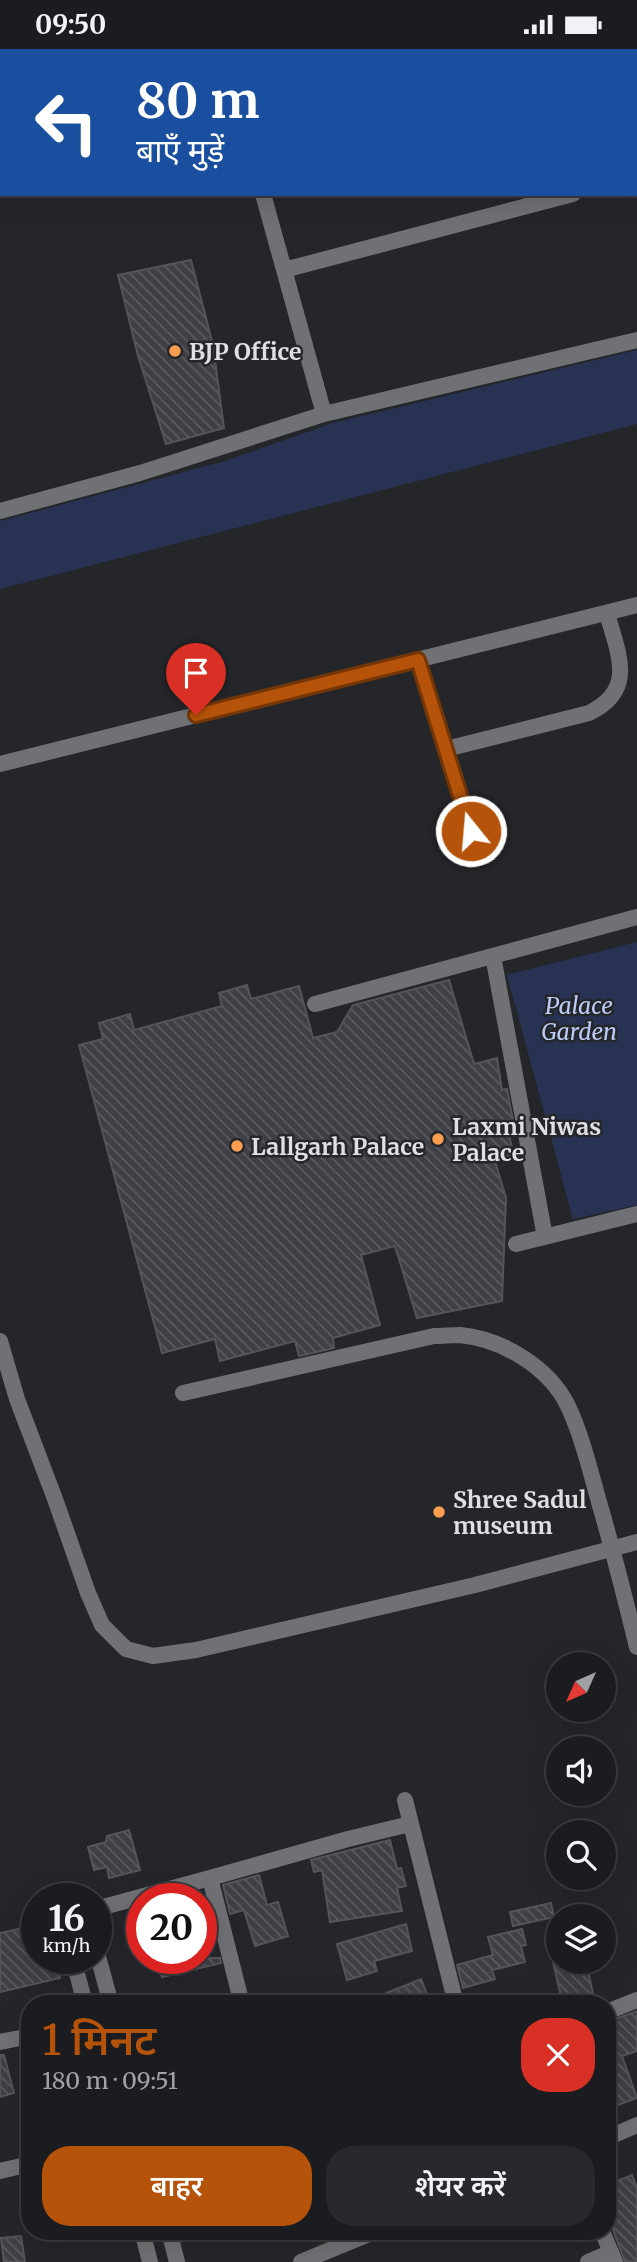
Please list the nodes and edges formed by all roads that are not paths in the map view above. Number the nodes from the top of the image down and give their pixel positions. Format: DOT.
graph roads {
  1 [pos="264,196"];
  2 [pos="557,196"];
  3 [pos="534,199"];
  4 [pos="284,270"];
  5 [pos="637,340"];
  6 [pos="324,414"];
  7 [pos="0,511"];
  8 [pos="637,605"];
  9 [pos="607,613"];
  10 [pos="418,660"];
  11 [pos="446,749"];
  12 [pos="0,764"];
  13 [pos="471,831"];
  14 [pos="637,917"];
  15 [pos="493,956"];
  16 [pos="314,1005"];
  17 [pos="637,1214"];
  18 [pos="545,1237"];
  19 [pos="516,1244"];
  20 [pos="0,1341"];
  21 [pos="183,1393"];
  22 [pos="637,1542"];
  23 [pos="612,1549"];
  24 [pos="637,1647"];
  25 [pos="405,1800"];
  26 [pos="410,1824"];
  27 [pos="210,1878"];
  28 [pos="112,1905"];
  29 [pos="77,1974"];
  30 [pos="103,1974"];
  31 [pos="83,1995"];
  32 [pos="109,1995"];
  33 [pos="240,1995"];
  34 [pos="454,1995"];
  35 [pos="637,2000"];
  36 [pos="616,2008"];
  37 [pos="21,2038"];
  38 [pos="0,2042"];
  39 [pos="637,2125"];
  40 [pos="616,2134"];
  41 [pos="21,2166"];
  42 [pos="0,2171"];
  43 [pos="144,2240"];
  44 [pos="171,2240"];
  45 [pos="354,2240"];
  46 [pos="606,2240"];
  47 [pos="613,2257"];
  48 [pos="150,2262"];
  49 [pos="177,2262"];
  50 [pos="301,2262"];
  51 [pos="588,2262"];
  1 -- 4 [label="street"];
  2 -- 3 [label="street"];
  3 -- 4 [label="street"];
  4 -- 6 [label="street"];
  5 -- 6 [label="street"];
  6 -- 7 [label="street"];
  8 -- 9 [label="street"];
  9 -- 10 [label="street"];
  9 -- 11 [label="street"];
  10 -- 11 [label="street"];
  10 -- 12 [label="street"];
  11 -- 13 [label="street"];
  14 -- 15 [label="street"];
  15 -- 16 [label="street"];
  15 -- 18 [label="street"];
  17 -- 18 [label="street"];
  18 -- 19 [label="street"];
  20 -- 23 [label="street"];
  21 -- 23 [label="street"];
  22 -- 23 [label="street"];
  23 -- 24 [label="street"];
  25 -- 26 [label="street"];
  26 -- 27 [label="street"];
  26 -- 34 [label="street"];
  27 -- 28 [label="street"];
  27 -- 33 [label="street"];
  29 -- 31 [label="street"];
  30 -- 32 [label="street"];
  35 -- 36 [label="street"];
  37 -- 38 [label="street"];
  39 -- 40 [label="street"];
  41 -- 42 [label="street"];
  43 -- 48 [label="street"];
  44 -- 49 [label="street"];
  45 -- 50 [label="street"];
  46 -- 47 [label="street"];
  47 -- 51 [label="street"];
}
